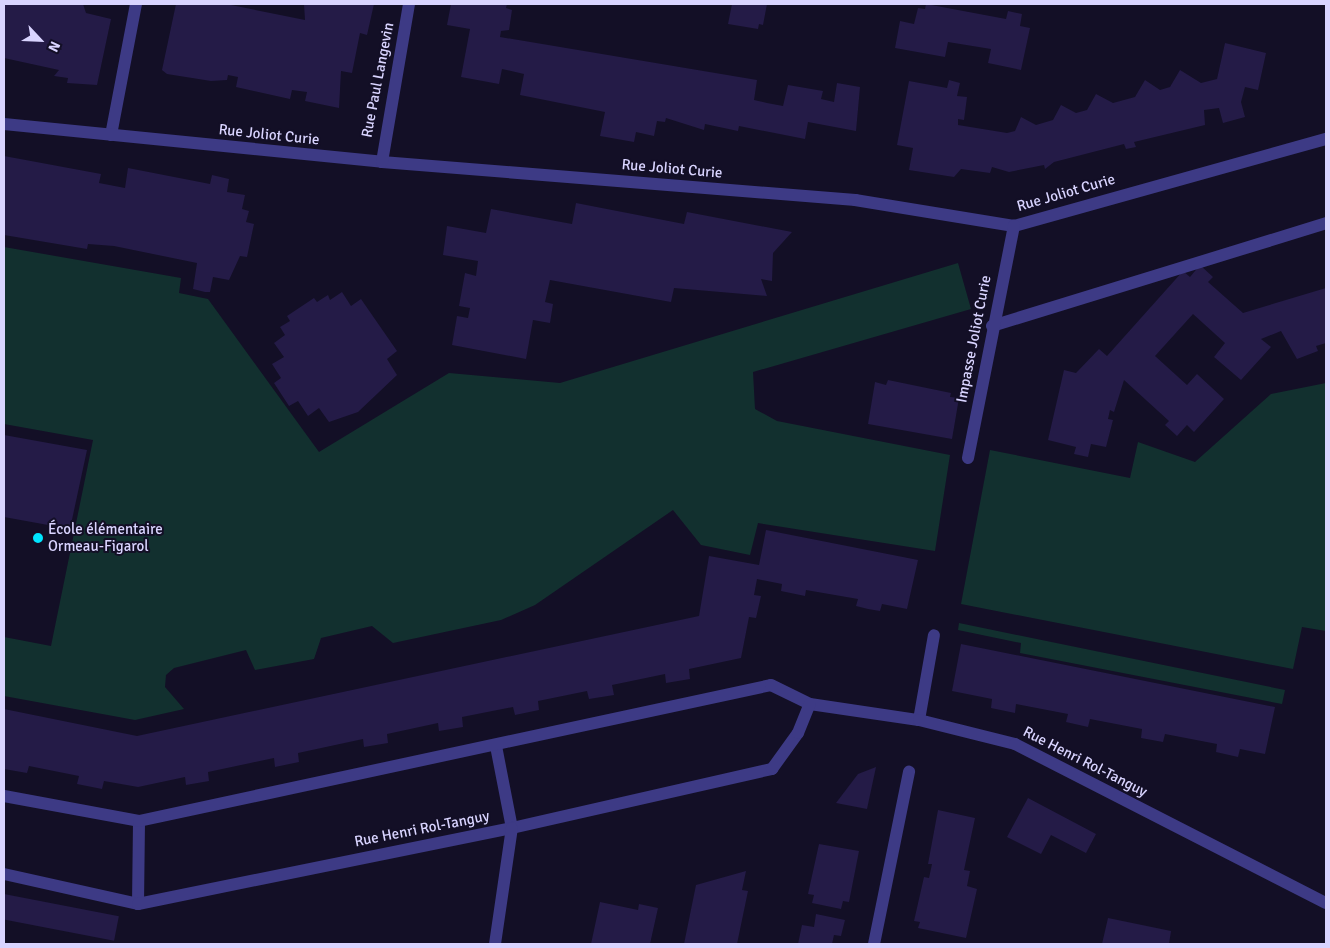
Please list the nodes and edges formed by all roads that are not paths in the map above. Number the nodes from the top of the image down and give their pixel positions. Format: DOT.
graph roads {
  1 [pos="136,4"];
  2 [pos="409,4"];
  3 [pos="4,124"];
  4 [pos="111,135"];
  5 [pos="1326,139"];
  6 [pos="382,162"];
  7 [pos="1326,223"];
  8 [pos="1014,226"];
  9 [pos="992,326"];
  10 [pos="968,458"];
  11 [pos="934,635"];
  12 [pos="810,704"];
  13 [pos="919,720"];
  14 [pos="496,746"];
  15 [pos="909,772"];
  16 [pos="4,796"];
  17 [pos="139,821"];
  18 [pos="512,828"];
  19 [pos="4,874"];
  20 [pos="1326,903"];
  21 [pos="138,904"];
  22 [pos="495,944"];
  23 [pos="874,944"];
  1 -- 4 [label="street"];
  2 -- 6 [label="street, Rue Paul Langevin"];
  3 -- 4 [label="street, Rue Joliot Curie"];
  4 -- 6 [label="street, Rue Joliot Curie"];
  5 -- 8 [label="street, Rue Joliot Curie"];
  6 -- 8 [label="street, Rue Joliot Curie"];
  7 -- 9 [label="street"];
  8 -- 9 [label="street, Impasse Joliot Curie"];
  9 -- 10 [label="street, Impasse Joliot Curie"];
  11 -- 13 [label="street"];
  12 -- 13 [label="street, Rue Henri Rol-Tanguy"];
  12 -- 14 [label="street, Rue Henri Rol-Tanguy"];
  12 -- 18 [label="street, Rue Henri Rol-Tanguy"];
  13 -- 20 [label="street, Rue Henri Rol-Tanguy"];
  14 -- 17 [label="street, Rue Henri Rol-Tanguy"];
  14 -- 18 [label="street"];
  15 -- 23 [label="street"];
  16 -- 17 [label="street, Rue Henri Rol-Tanguy"];
  17 -- 21 [label="street"];
  18 -- 21 [label="street, Rue Henri Rol-Tanguy"];
  18 -- 22 [label="street"];
  19 -- 21 [label="street, Rue Henri Rol-Tanguy"];
}
